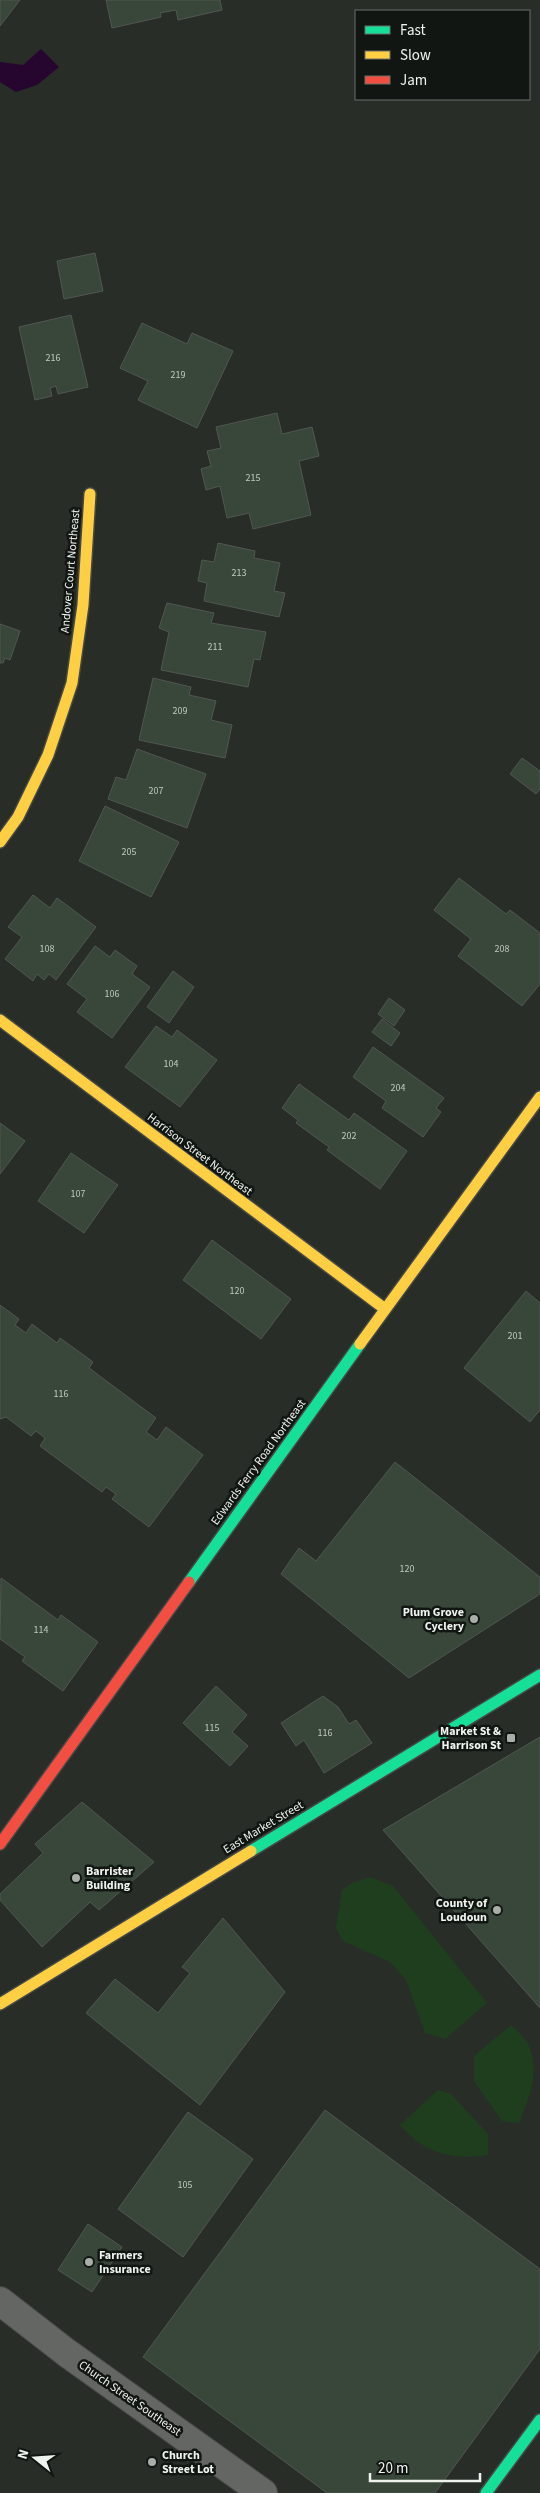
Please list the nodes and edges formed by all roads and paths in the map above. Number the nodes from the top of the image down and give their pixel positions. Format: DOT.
graph roads {
  1 [pos="90,494"];
  2 [pos="0,842"];
  3 [pos="0,1020"];
  4 [pos="540,1097"];
  5 [pos="385,1308"];
  6 [pos="540,1675"];
  7 [pos="0,1844"];
  8 [pos="0,2004"];
  9 [pos="0,2301"];
  10 [pos="540,2420"];
  11 [pos="263,2493"];
  12 [pos="486,2493"];
  1 -- 2 [label="street, Andover Court Northeast"];
  3 -- 5 [label="street, Harrison Street Northeast"];
  4 -- 5 [label="street, Edwards Ferry Road Northeast"];
  5 -- 7 [label="street, Edwards Ferry Road Northeast"];
  6 -- 8 [label="street, East Market Street"];
  9 -- 11 [label="street, Church Street Southeast"];
  10 -- 12 [label="street"];
}
